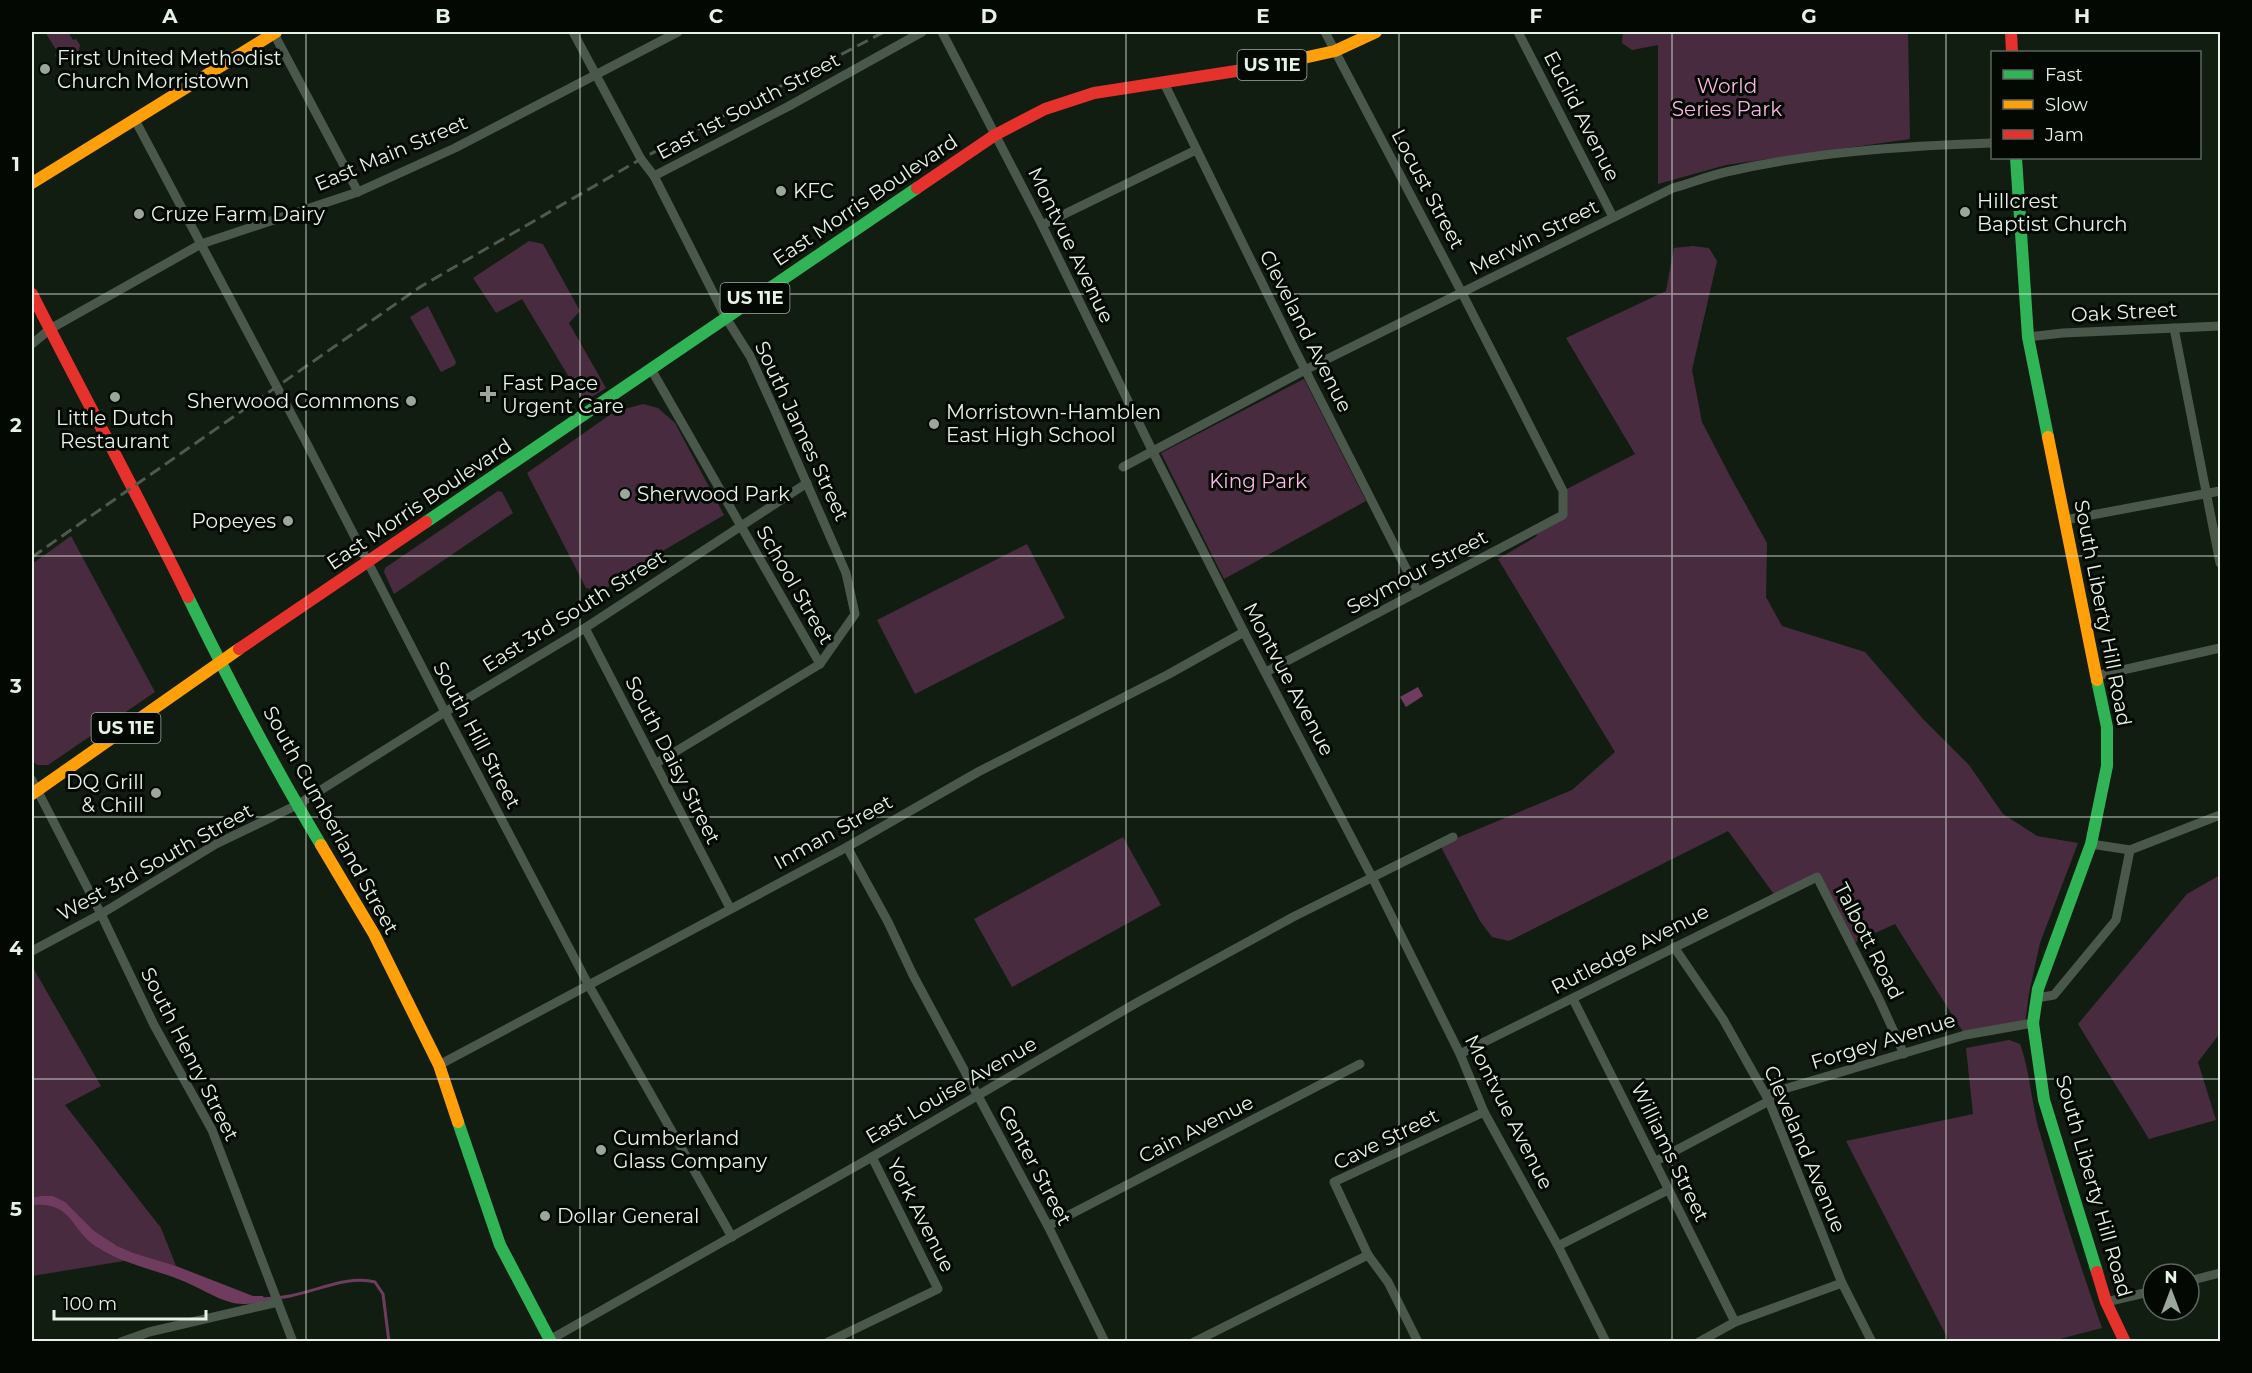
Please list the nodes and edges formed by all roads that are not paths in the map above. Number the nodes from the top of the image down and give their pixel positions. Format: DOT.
graph roads {
  1 [pos="274,32"];
  2 [pos="573,32"];
  3 [pos="678,32"];
  4 [pos="922,32"];
  5 [pos="942,32"];
  6 [pos="1325,32"];
  7 [pos="1376,32"];
  8 [pos="1518,32"];
  9 [pos="2011,32"];
  10 [pos="1335,51"];
  11 [pos="2012,51"];
  12 [pos="596,75"];
  13 [pos="1164,83"];
  14 [pos="134,118"];
  15 [pos="995,135"];
  16 [pos="1991,143"];
  17 [pos="1196,150"];
  18 [pos="2016,159"];
  19 [pos="654,176"];
  20 [pos="32,183"];
  21 [pos="358,192"];
  22 [pos="1613,217"];
  23 [pos="1042,225"];
  24 [pos="201,244"];
  25 [pos="1462,293"];
  26 [pos="32,294"];
  27 [pos="726,318"];
  28 [pos="2220,326"];
  29 [pos="2174,328"];
  30 [pos="50,330"];
  31 [pos="2028,337"];
  32 [pos="32,344"];
  33 [pos="651,369"];
  34 [pos="1305,370"];
  35 [pos="1152,450"];
  36 [pos="1123,467"];
  37 [pos="807,483"];
  38 [pos="1563,491"];
  39 [pos="2220,491"];
  40 [pos="2207,493"];
  41 [pos="2065,520"];
  42 [pos="739,526"];
  43 [pos="368,563"];
  44 [pos="2220,563"];
  45 [pos="1418,592"];
  46 [pos="585,628"];
  47 [pos="1244,632"];
  48 [pos="2220,648"];
  49 [pos="220,662"];
  50 [pos="819,663"];
  51 [pos="1266,672"];
  52 [pos="2097,676"];
  53 [pos="445,712"];
  54 [pos="655,764"];
  55 [pos="33,788"];
  56 [pos="297,805"];
  57 [pos="2220,814"];
  58 [pos="1453,837"];
  59 [pos="2091,844"];
  60 [pos="848,847"];
  61 [pos="2130,850"];
  62 [pos="1372,877"];
  63 [pos="1817,877"];
  64 [pos="730,908"];
  65 [pos="101,914"];
  66 [pos="1674,947"];
  67 [pos="32,951"];
  68 [pos="588,984"];
  69 [pos="2037,998"];
  70 [pos="1573,999"];
  71 [pos="2033,1023"];
  72 [pos="1460,1054"];
  73 [pos="1904,1054"];
  74 [pos="1360,1064"];
  75 [pos="439,1065"];
  76 [pos="978,1096"];
  77 [pos="1769,1101"];
  78 [pos="1485,1112"];
  79 [pos="872,1157"];
  80 [pos="1656,1161"];
  81 [pos="1668,1190"];
  82 [pos="1048,1226"];
  83 [pos="732,1236"];
  84 [pos="1558,1246"];
  85 [pos="1368,1255"];
  86 [pos="2220,1273"];
  87 [pos="2201,1278"];
  88 [pos="1842,1283"];
  89 [pos="2141,1294"];
  90 [pos="278,1302"];
  91 [pos="2106,1302"];
  92 [pos="1735,1322"];
  93 [pos="121,1341"];
  94 [pos="293,1341"];
  95 [pos="549,1341"];
  96 [pos="828,1341"];
  97 [pos="1105,1341"];
  98 [pos="1194,1341"];
  99 [pos="1418,1341"];
  100 [pos="1606,1341"];
  101 [pos="1699,1341"];
  102 [pos="1872,1341"];
  103 [pos="2124,1341"];
  1 -- 14 [label="main road"];
  1 -- 21 [label="street"];
  2 -- 12 [label="street, South James Street"];
  3 -- 12 [label="street, East Main Street"];
  4 -- 19 [label="street, East 1st South Street"];
  5 -- 15 [label="street, Montvue Avenue"];
  6 -- 10 [label="street, Locust Street"];
  7 -- 10 [label="main road, East Morris Boulevard / US 11E"];
  8 -- 22 [label="street, Euclid Avenue"];
  9 -- 11 [label="main road"];
  10 -- 13 [label="main road, East Morris Boulevard / US 11E"];
  10 -- 25 [label="street, Locust Street"];
  12 -- 19 [label="street, South James Street"];
  12 -- 21 [label="street, East Main Street"];
  13 -- 15 [label="main road, East Morris Boulevard / US 11E"];
  13 -- 17 [label="street, Cleveland Avenue"];
  14 -- 20 [label="main road"];
  14 -- 24 [label="street, South Hill Street"];
  15 -- 23 [label="street, Montvue Avenue"];
  15 -- 27 [label="main road, East Morris Boulevard / US 11E"];
  16 -- 22 [label="street, Merwin Street"];
  17 -- 23 [label="street"];
  17 -- 34 [label="street, Cleveland Avenue"];
  18 -- 31 [label="main road, South Liberty Hill Road"];
  19 -- 27 [label="street, South James Street"];
  21 -- 24 [label="street, East Main Street"];
  22 -- 25 [label="street, Merwin Street"];
  23 -- 35 [label="street, Montvue Avenue"];
  24 -- 30 [label="street, East Main Street"];
  24 -- 43 [label="street, South Hill Street"];
  25 -- 34 [label="street, Merwin Street"];
  25 -- 38 [label="street, Locust Street"];
  26 -- 30 [label="main road, South Cumberland Street"];
  27 -- 33 [label="main road, East Morris Boulevard / US 11E"];
  27 -- 37 [label="street, South James Street"];
  28 -- 29 [label="street, Oak Street"];
  29 -- 31 [label="street, Oak Street"];
  29 -- 40 [label="street"];
  30 -- 32 [label="street, East Main Street"];
  30 -- 49 [label="main road, South Cumberland Street"];
  31 -- 41 [label="main road, South Liberty Hill Road"];
  33 -- 42 [label="street, School Street"];
  33 -- 43 [label="main road, East Morris Boulevard / US 11E"];
  34 -- 35 [label="street, Merwin Street"];
  34 -- 45 [label="street, Cleveland Avenue"];
  35 -- 36 [label="street, Merwin Street"];
  35 -- 47 [label="street, Montvue Avenue"];
  37 -- 42 [label="street, East 3rd South Street"];
  37 -- 50 [label="street, South James Street"];
  38 -- 45 [label="street, Seymour Street"];
  39 -- 40 [label="street"];
  40 -- 41 [label="street"];
  40 -- 44 [label="street"];
  41 -- 52 [label="main road, South Liberty Hill Road"];
  42 -- 46 [label="street, East 3rd South Street"];
  42 -- 50 [label="street, School Street"];
  43 -- 49 [label="main road, East Morris Boulevard / US 11E"];
  43 -- 53 [label="street, South Hill Street"];
  45 -- 51 [label="street, Seymour Street"];
  46 -- 53 [label="street, East 3rd South Street"];
  46 -- 54 [label="street, South Daisy Street"];
  47 -- 51 [label="street, Montvue Avenue"];
  47 -- 60 [label="street, Inman Street"];
  48 -- 52 [label="street"];
  49 -- 55 [label="main road, US 11E"];
  49 -- 56 [label="main road, South Cumberland Street"];
  50 -- 54 [label="street"];
  51 -- 62 [label="street, Montvue Avenue"];
  52 -- 59 [label="main road, South Liberty Hill Road"];
  53 -- 56 [label="street, East 3rd South Street"];
  53 -- 68 [label="street, South Hill Street"];
  54 -- 64 [label="street, South Daisy Street"];
  55 -- 65 [label="street, South Henry Street"];
  56 -- 65 [label="street, West 3rd South Street"];
  56 -- 75 [label="main road, South Cumberland Street"];
  57 -- 61 [label="street"];
  58 -- 62 [label="street, East Louise Avenue"];
  59 -- 61 [label="street"];
  59 -- 69 [label="main road, South Liberty Hill Road"];
  60 -- 64 [label="street, Inman Street"];
  60 -- 76 [label="street, Center Street"];
  61 -- 69 [label="street"];
  62 -- 72 [label="street, Montvue Avenue"];
  62 -- 76 [label="street, East Louise Avenue"];
  63 -- 66 [label="street, Rutledge Avenue"];
  63 -- 73 [label="street, Talbott Road"];
  64 -- 68 [label="street, Inman Street"];
  65 -- 67 [label="street, West 3rd South Street"];
  65 -- 90 [label="street, South Henry Street"];
  66 -- 70 [label="street, Rutledge Avenue"];
  66 -- 77 [label="street, Cleveland Avenue"];
  68 -- 75 [label="street, Inman Street"];
  68 -- 83 [label="street, South Hill Street"];
  69 -- 71 [label="main road, South Liberty Hill Road"];
  70 -- 72 [label="street, Rutledge Avenue"];
  70 -- 80 [label="street, Williams Street"];
  71 -- 73 [label="street, Forgey Avenue"];
  71 -- 91 [label="main road, South Liberty Hill Road"];
  72 -- 78 [label="street, Montvue Avenue"];
  73 -- 77 [label="street, Forgey Avenue"];
  74 -- 82 [label="street, Cain Avenue"];
  75 -- 95 [label="main road, South Cumberland Street"];
  76 -- 79 [label="street, East Louise Avenue"];
  76 -- 82 [label="street, Center Street"];
  77 -- 80 [label="street, Forgey Avenue"];
  77 -- 88 [label="street, Cleveland Avenue"];
  78 -- 84 [label="street, Montvue Avenue"];
  78 -- 85 [label="street, Cave Street"];
  79 -- 83 [label="street, East Louise Avenue"];
  79 -- 96 [label="street, York Avenue"];
  80 -- 81 [label="street, Williams Street"];
  81 -- 84 [label="street"];
  81 -- 92 [label="street, Williams Street"];
  82 -- 97 [label="street, Center Street"];
  83 -- 95 [label="street, East Louise Avenue"];
  84 -- 100 [label="street, Montvue Avenue"];
  85 -- 98 [label="street"];
  85 -- 99 [label="street, Cave Street"];
  86 -- 87 [label="street"];
  88 -- 92 [label="street"];
  88 -- 102 [label="street, Cleveland Avenue"];
  89 -- 91 [label="street"];
  90 -- 93 [label="street"];
  90 -- 94 [label="street, South Henry Street"];
  91 -- 103 [label="main road, South Liberty Hill Road"];
  92 -- 101 [label="street"];
}
